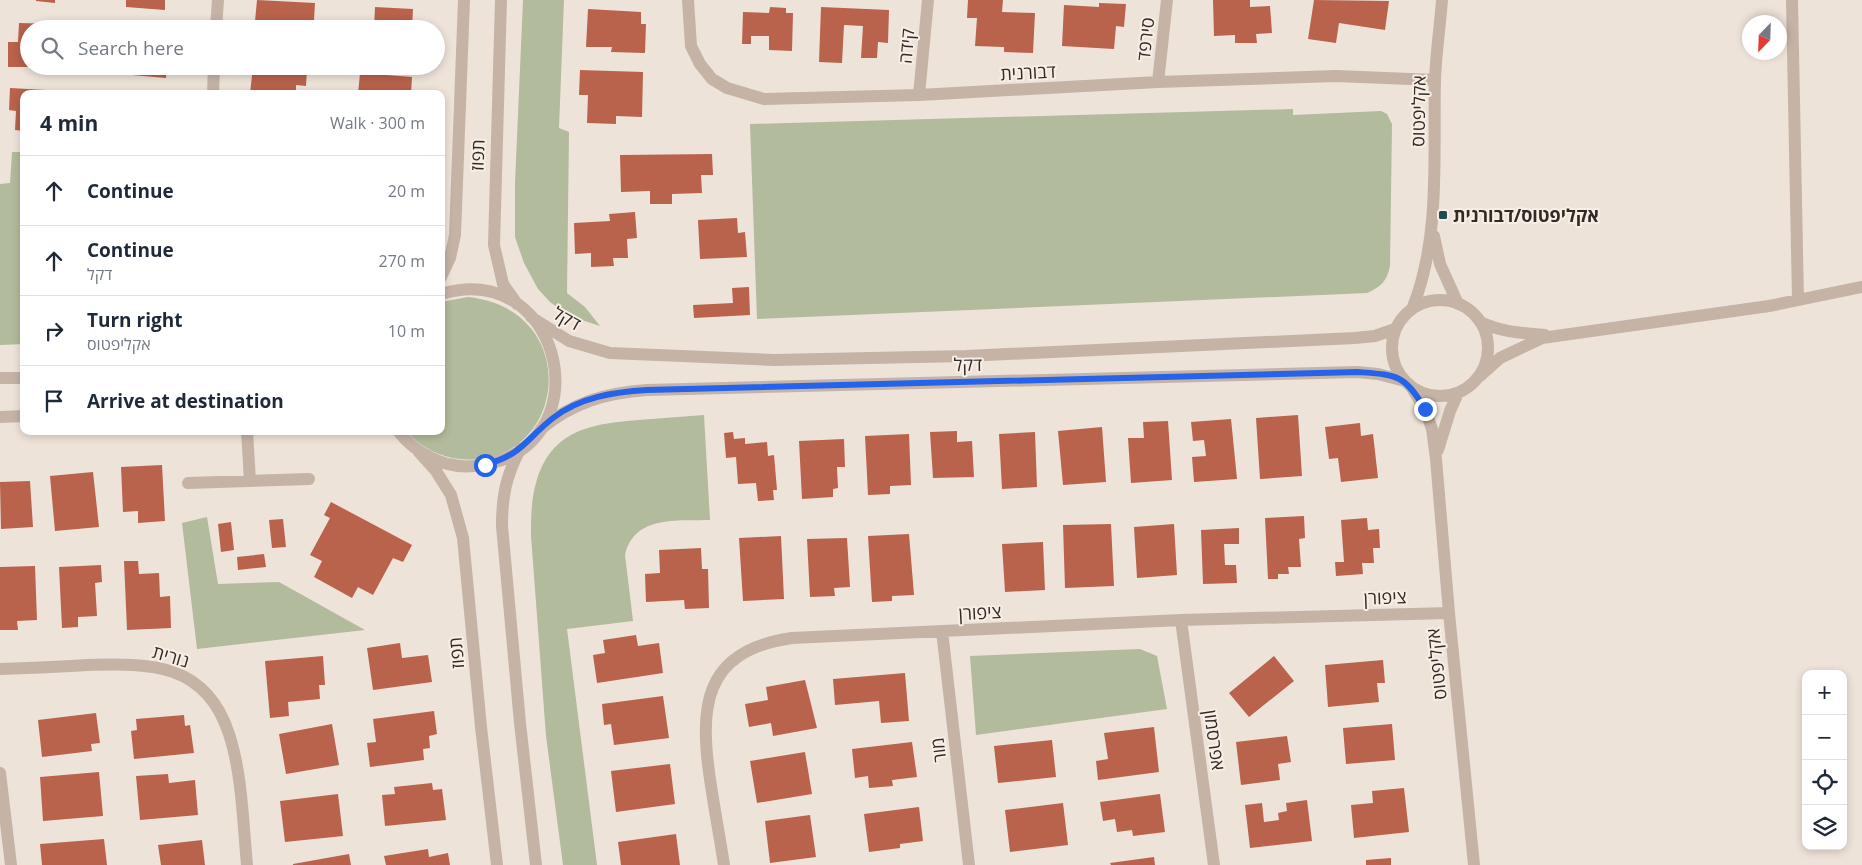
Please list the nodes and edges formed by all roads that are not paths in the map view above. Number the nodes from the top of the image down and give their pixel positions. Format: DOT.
graph roads {
  1 [pos="218,0"];
  2 [pos="464,0"];
  3 [pos="500,0"];
  4 [pos="688,0"];
  5 [pos="928,0"];
  6 [pos="1166,0"];
  7 [pos="1442,0"];
  8 [pos="1792,0"];
  9 [pos="217,20"];
  10 [pos="214,75"];
  11 [pos="1435,80"];
  12 [pos="1158,82"];
  13 [pos="213,90"];
  14 [pos="920,95"];
  15 [pos="1432,223"];
  16 [pos="445,269"];
  17 [pos="1862,287"];
  18 [pos="445,293"];
  19 [pos="1798,300"];
  20 [pos="1458,304"];
  21 [pos="518,306"];
  22 [pos="1413,307"];
  23 [pos="532,317"];
  24 [pos="1480,322"];
  25 [pos="1395,329"];
  26 [pos="1558,336"];
  27 [pos="1480,376"];
  28 [pos="0,378"];
  29 [pos="20,378"];
  30 [pos="1408,384"];
  31 [pos="1458,393"];
  32 [pos="20,416"];
  33 [pos="0,417"];
  34 [pos="541,429"];
  35 [pos="247,435"];
  36 [pos="402,435"];
  37 [pos="520,449"];
  38 [pos="418,451"];
  39 [pos="1436,459"];
  40 [pos="309,479"];
  41 [pos="250,481"];
  42 [pos="188,483"];
  43 [pos="1448,613"];
  44 [pos="1181,620"];
  45 [pos="942,631"];
  46 [pos="0,669"];
  47 [pos="0,773"];
  48 [pos="11,865"];
  49 [pos="247,865"];
  50 [pos="497,865"];
  51 [pos="536,865"];
  52 [pos="724,865"];
  53 [pos="969,865"];
  54 [pos="1214,865"];
  55 [pos="1474,865"];
  1 -- 9 [label="street"];
  2 -- 16 [label="street, תפוז"];
  3 -- 21 [label="street, תפוז"];
  4 -- 14 [label="street, דבורנית"];
  5 -- 14 [label="street, קידה"];
  6 -- 12 [label="street, סירפד"];
  7 -- 11 [label="street, אקליפטוס"];
  8 -- 19 [label="street"];
  10 -- 13 [label="street"];
  11 -- 12 [label="street, דבורנית"];
  11 -- 15 [label="street, אקליפטוס"];
  12 -- 14 [label="street, דבורנית"];
  15 -- 20 [label="street, אקליפטוס"];
  15 -- 22 [label="street, אקליפטוס"];
  17 -- 19 [label="street"];
  18 -- 21 [label="street"];
  19 -- 26 [label="street"];
  20 -- 22 [label="street"];
  20 -- 24 [label="street"];
  21 -- 23 [label="street"];
  22 -- 25 [label="street"];
  23 -- 25 [label="street, דקל"];
  23 -- 34 [label="street"];
  24 -- 26 [label="street"];
  24 -- 27 [label="street"];
  25 -- 30 [label="street"];
  26 -- 27 [label="street"];
  27 -- 31 [label="street"];
  28 -- 29 [label="street"];
  30 -- 31 [label="street"];
  30 -- 34 [label="street, דקל"];
  30 -- 39 [label="street, אקליפטוס"];
  31 -- 39 [label="street, אקליפטוס"];
  32 -- 33 [label="street"];
  34 -- 37 [label="street, דקל"];
  35 -- 41 [label="street"];
  36 -- 38 [label="street, תפוז"];
  37 -- 38 [label="street"];
  37 -- 51 [label="street"];
  38 -- 50 [label="street, תפוז"];
  39 -- 43 [label="street, אקליפטוס"];
  40 -- 41 [label="street"];
  41 -- 42 [label="street"];
  43 -- 44 [label="street, ציפורן"];
  43 -- 55 [label="street, אקליפטוס"];
  44 -- 45 [label="street, ציפורן"];
  44 -- 54 [label="street, אפרסמון"];
  45 -- 52 [label="street, ציפורן"];
  45 -- 53 [label="street, מור"];
  46 -- 49 [label="street, נורית"];
  47 -- 48 [label="street"];
}
